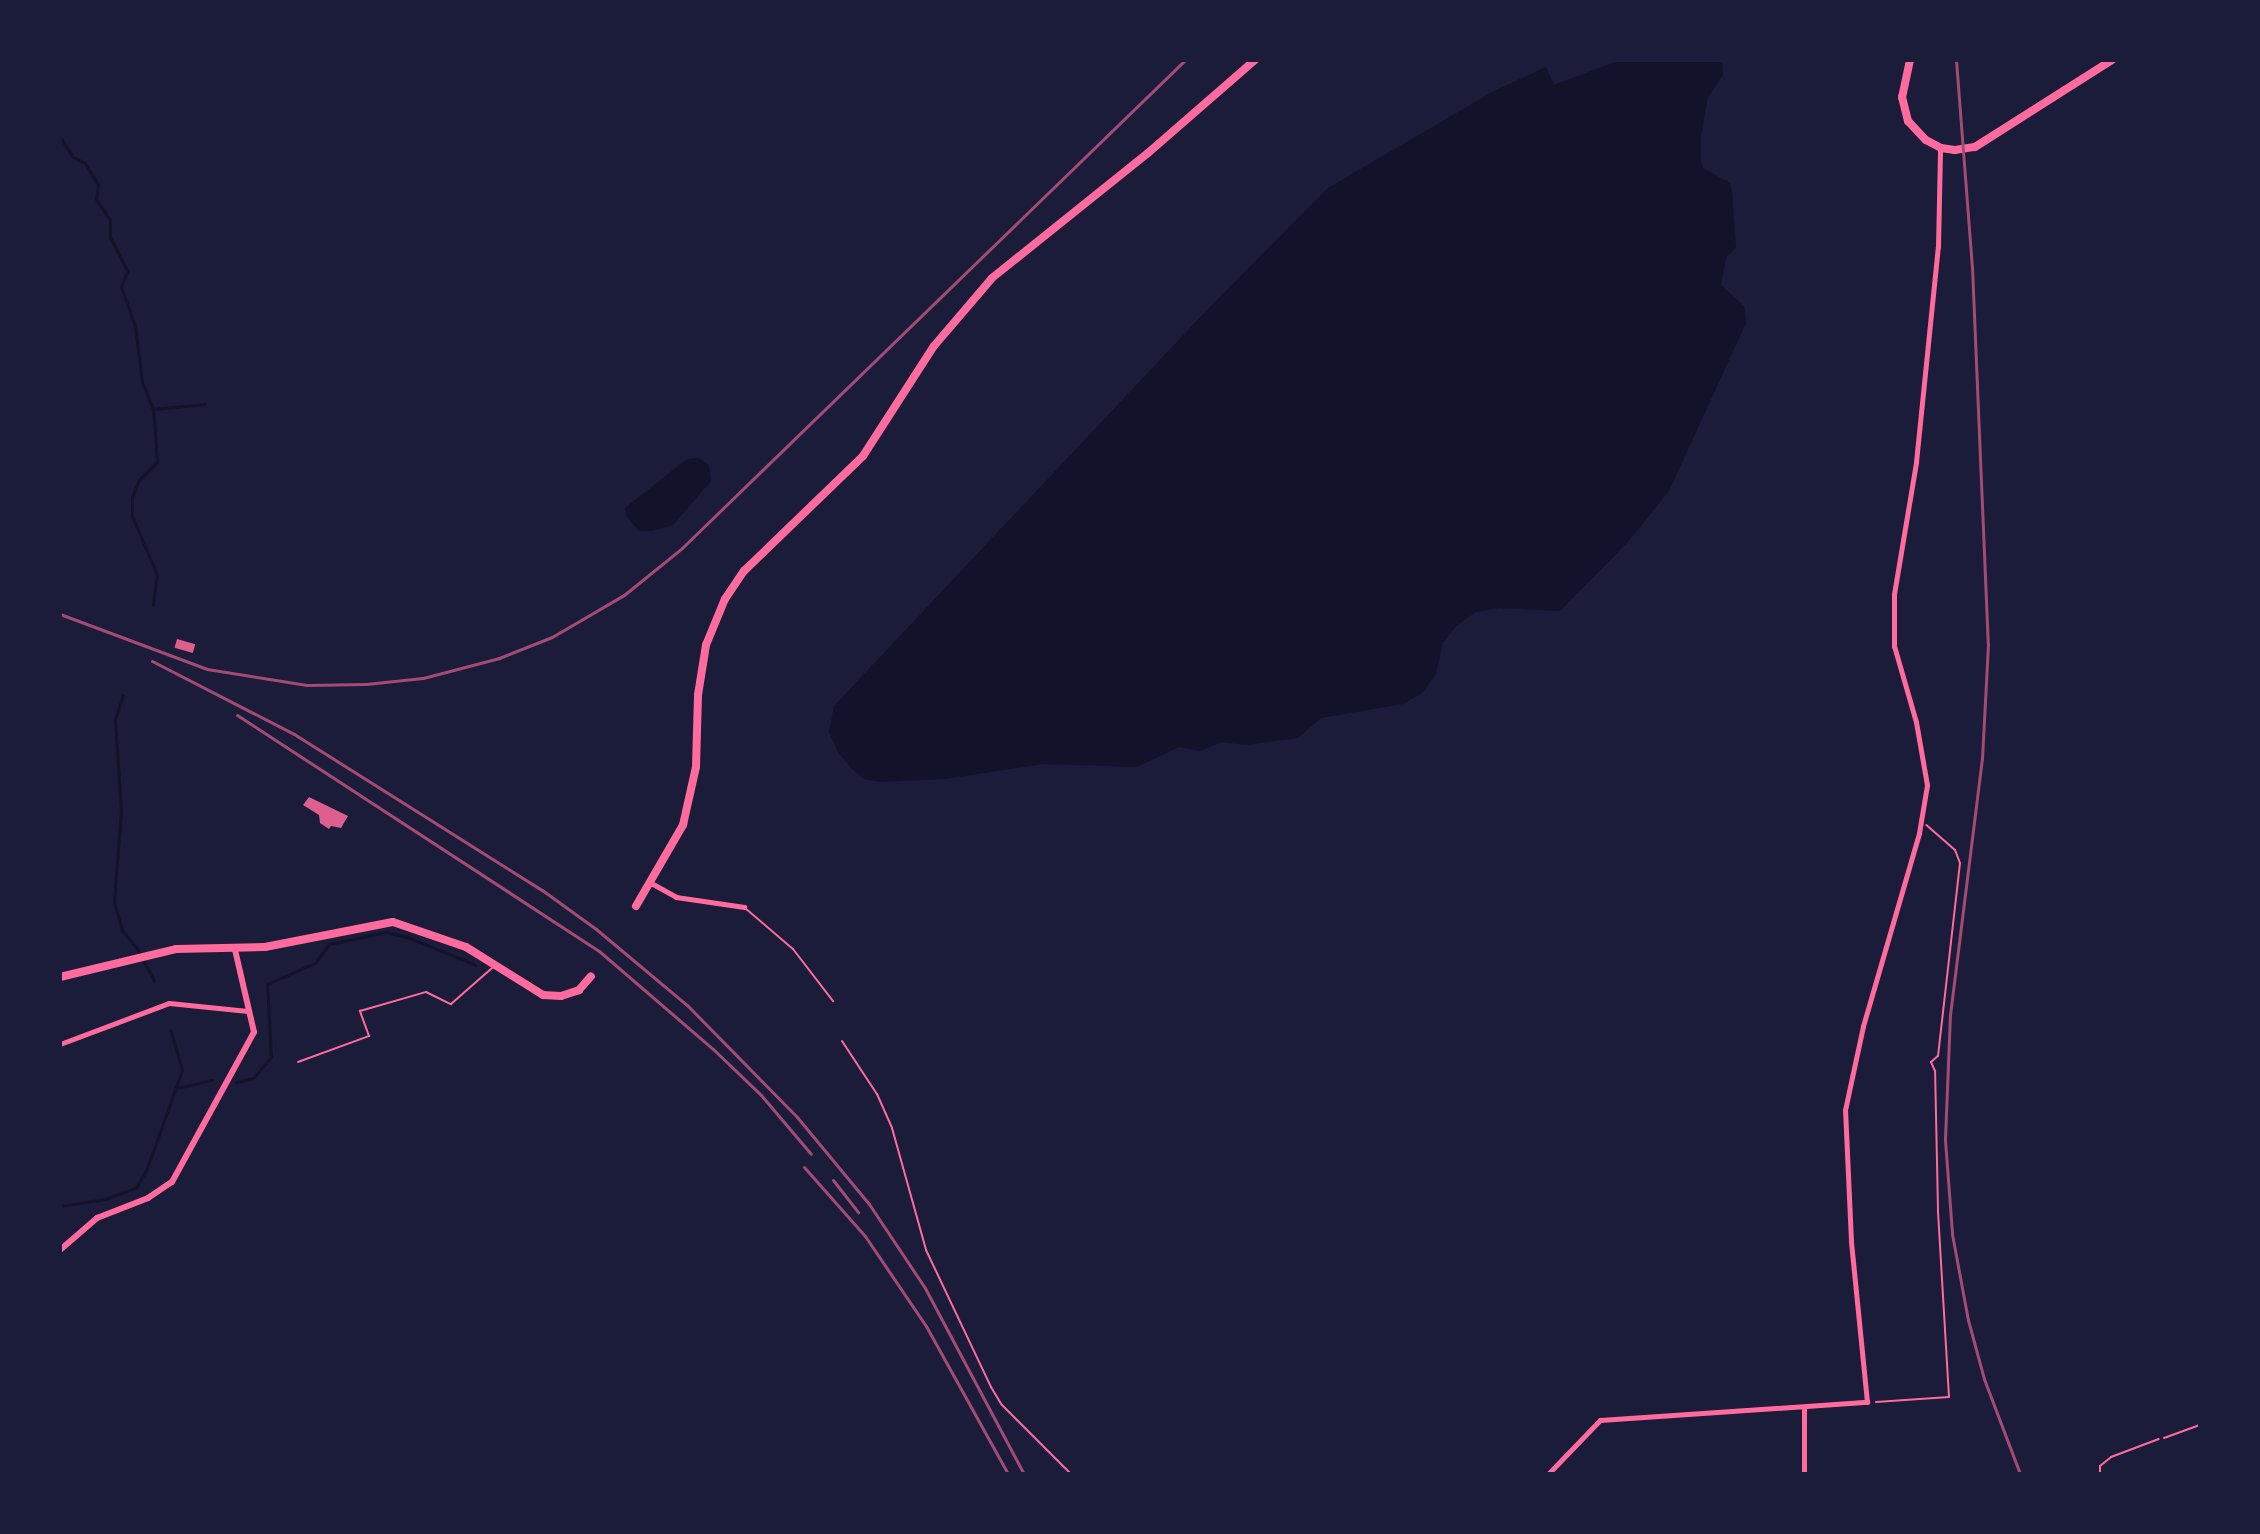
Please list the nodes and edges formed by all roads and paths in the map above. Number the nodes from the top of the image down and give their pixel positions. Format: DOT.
graph roads {
  1 [pos="1255,60"];
  2 [pos="1910,60"];
  3 [pos="2112,60"];
  4 [pos="1941,148"];
  5 [pos="1921,820"];
  6 [pos="651,883"];
  7 [pos="636,906"];
  8 [pos="744,907"];
  9 [pos="235,950"];
  10 [pos="495,964"];
  11 [pos="591,976"];
  12 [pos="60,977"];
  13 [pos="833,1001"];
  14 [pos="248,1011"];
  15 [pos="842,1041"];
  16 [pos="60,1044"];
  17 [pos="298,1062"];
  18 [pos="60,1250"];
  19 [pos="1867,1402"];
  20 [pos="1804,1407"];
  21 [pos="2200,1425"];
  22 [pos="2159,1439"];
  23 [pos="1071,1474"];
  24 [pos="1548,1474"];
  25 [pos="1804,1474"];
  26 [pos="2100,1474"];
  1 -- 6 [label="main road"];
  2 -- 4 [label="main road"];
  3 -- 4 [label="main road"];
  4 -- 5 [label="street"];
  5 -- 19 [label="street"];
  5 -- 19 [label="path"];
  6 -- 7 [label="main road"];
  6 -- 8 [label="street"];
  8 -- 13 [label="lane"];
  9 -- 10 [label="main road"];
  9 -- 12 [label="main road"];
  9 -- 14 [label="street"];
  10 -- 11 [label="main road"];
  10 -- 17 [label="lane"];
  14 -- 16 [label="street"];
  14 -- 18 [label="street"];
  15 -- 23 [label="lane"];
  19 -- 20 [label="street"];
  20 -- 24 [label="street"];
  20 -- 25 [label="street"];
  21 -- 22 [label="path"];
  22 -- 26 [label="lane"];
}
